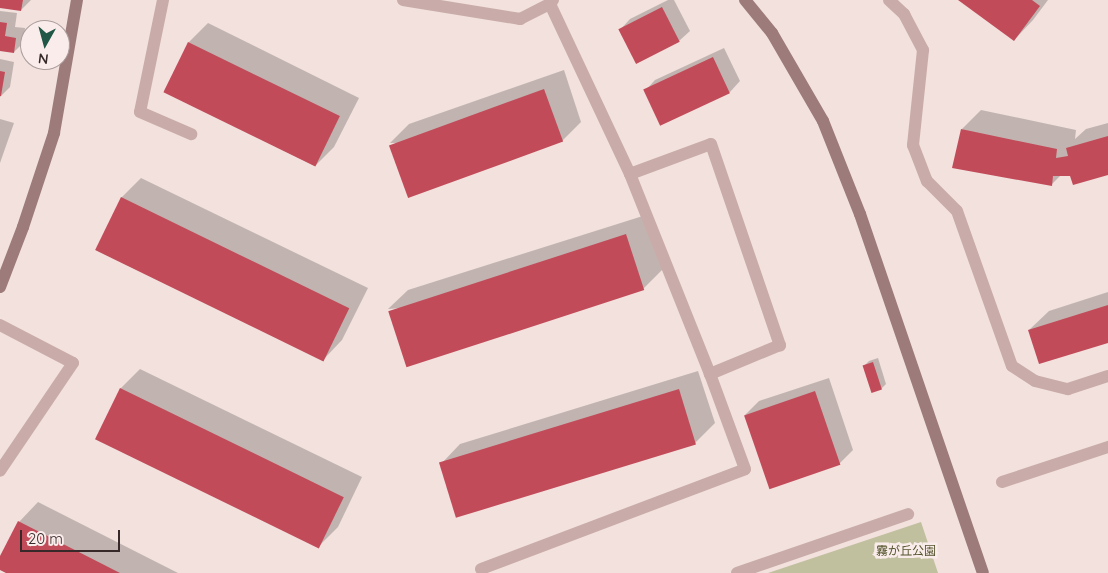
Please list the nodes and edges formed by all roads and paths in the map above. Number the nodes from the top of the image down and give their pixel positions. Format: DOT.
graph roads {
  1 [pos="77,0"];
  2 [pos="163,0"];
  3 [pos="403,0"];
  4 [pos="745,0"];
  5 [pos="889,0"];
  6 [pos="552,2"];
  7 [pos="191,134"];
  8 [pos="630,174"];
  9 [pos="0,287"];
  10 [pos="0,325"];
  11 [pos="710,374"];
  12 [pos="1108,376"];
  13 [pos="1108,448"];
  14 [pos="0,470"];
  15 [pos="1002,482"];
  16 [pos="908,514"];
  17 [pos="481,569"];
  18 [pos="737,573"];
  19 [pos="983,573"];
  1 -- 9 [label="street"];
  2 -- 7 [label="street"];
  3 -- 6 [label="street"];
  4 -- 19 [label="street"];
  5 -- 12 [label="street"];
  6 -- 8 [label="street"];
  8 -- 11 [label="street"];
  8 -- 11 [label="street"];
  10 -- 14 [label="street"];
  11 -- 17 [label="street"];
  13 -- 15 [label="street"];
  16 -- 18 [label="street"];
}
